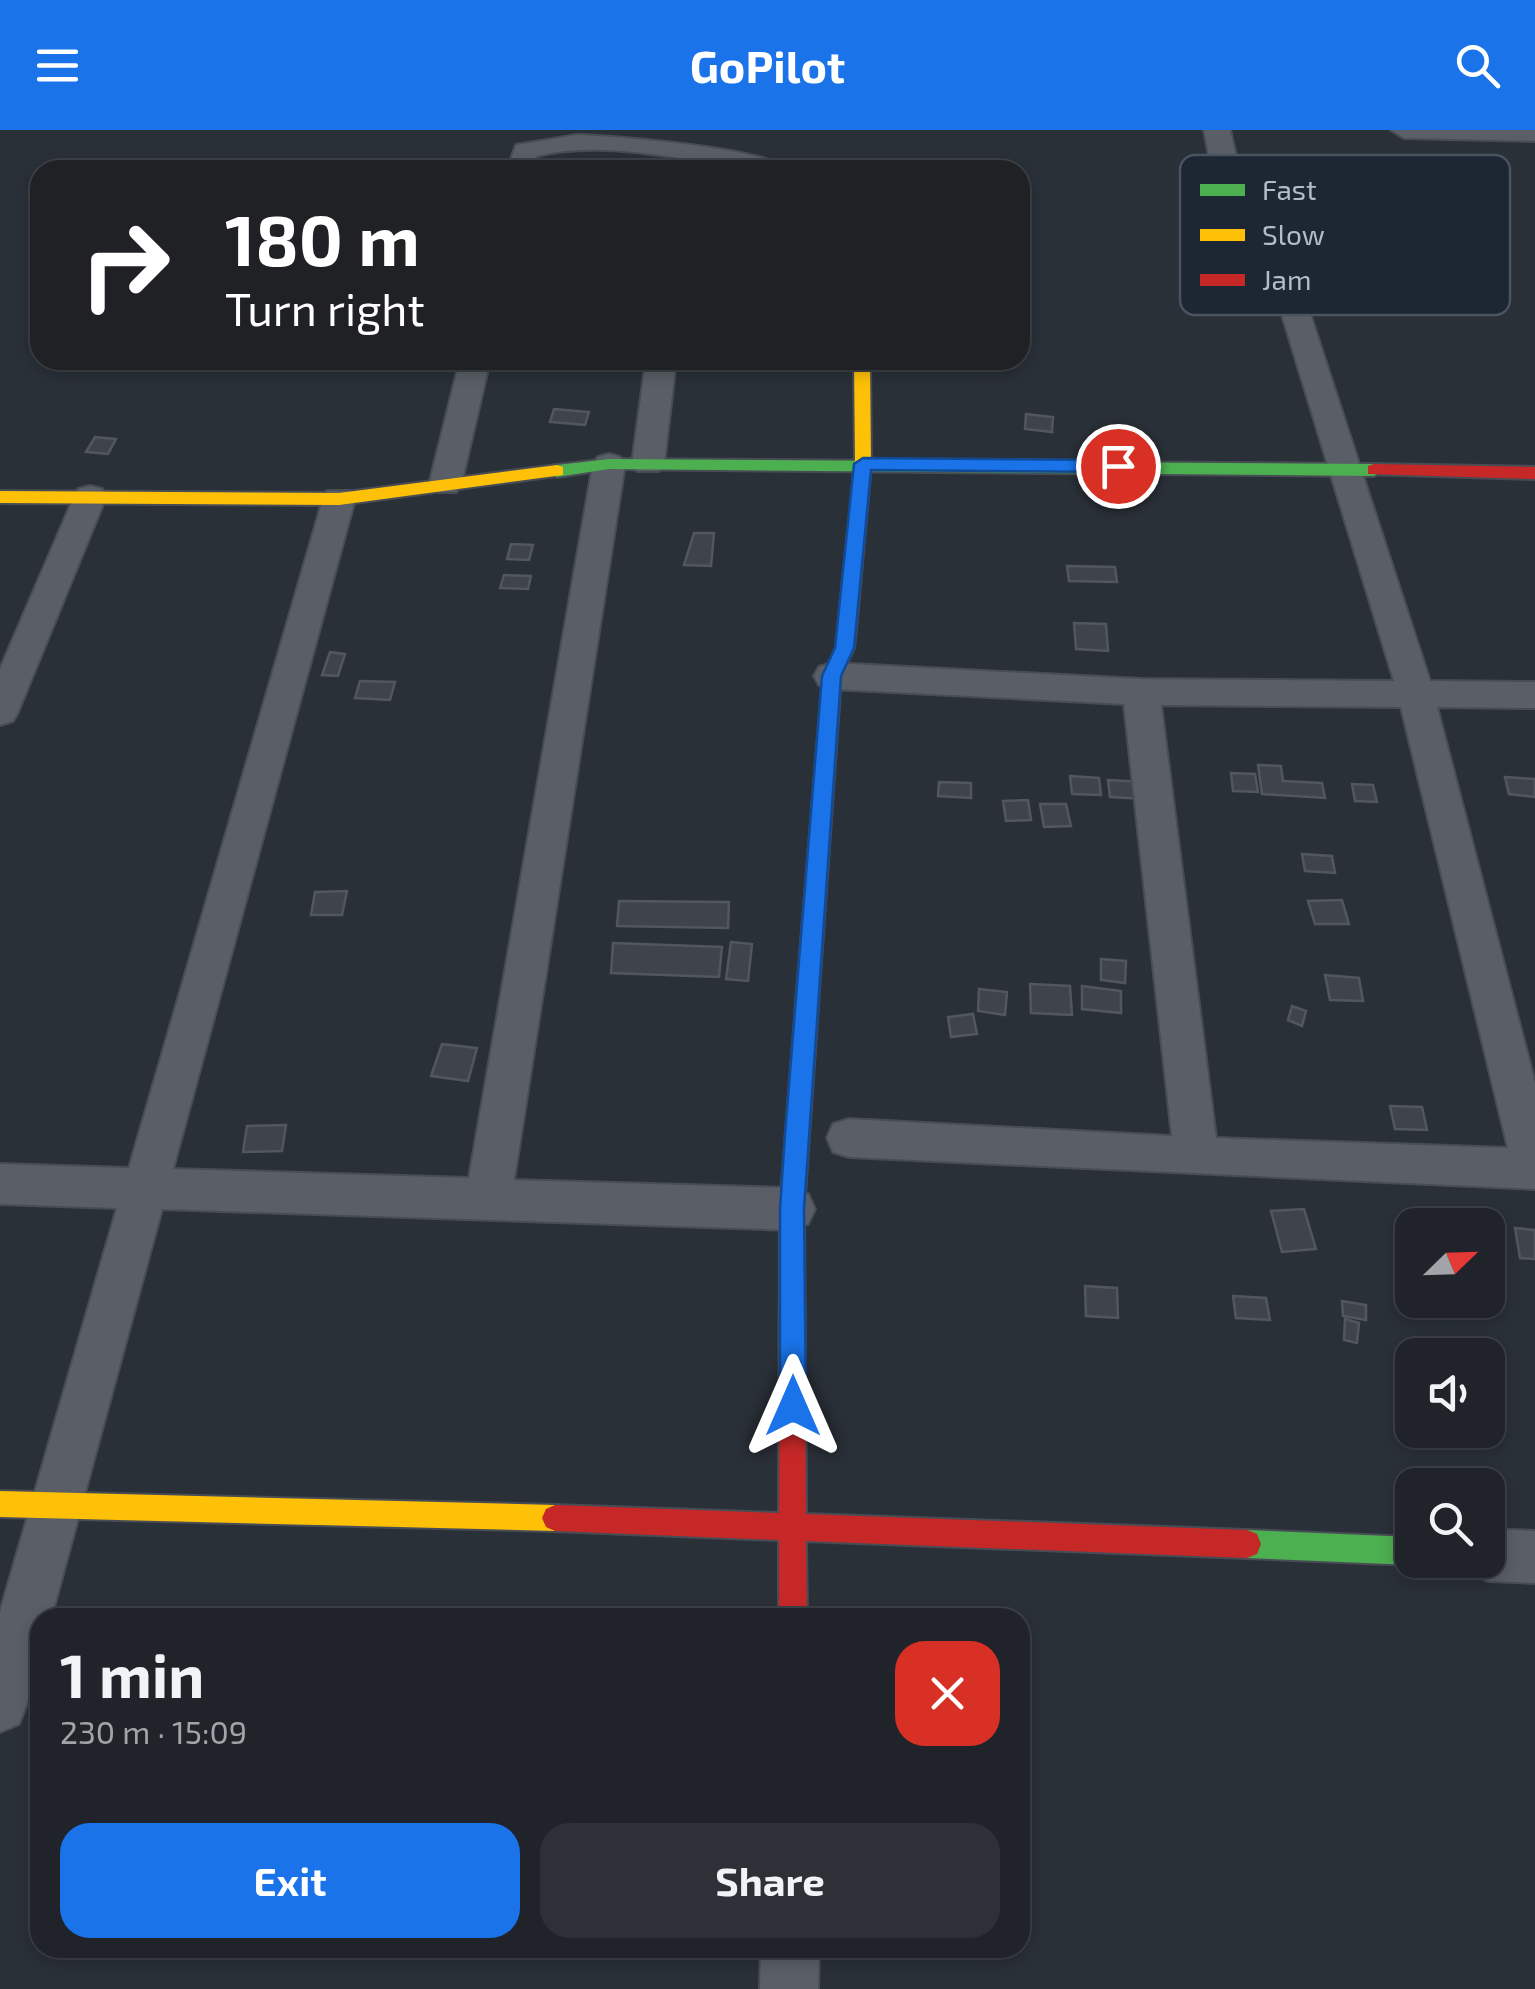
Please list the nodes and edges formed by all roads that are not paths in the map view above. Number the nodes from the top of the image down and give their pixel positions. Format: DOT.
graph roads {
  1 [pos="1216,130"];
  2 [pos="1404,130"];
  3 [pos="1535,133"];
  4 [pos="1222,155"];
  5 [pos="523,160"];
  6 [pos="688,160"];
  7 [pos="1297,315"];
  8 [pos="473,370"];
  9 [pos="661,370"];
  10 [pos="862,370"];
  11 [pos="609,464"];
  12 [pos="648,464"];
  13 [pos="863,464"];
  14 [pos="1348,471"];
  15 [pos="1535,473"];
  16 [pos="445,485"];
  17 [pos="0,497"];
  18 [pos="90,497"];
  19 [pos="338,499"];
  20 [pos="832,676"];
  21 [pos="1415,691"];
  22 [pos="1141,692"];
  23 [pos="1535,694"];
  24 [pos="0,712"];
  25 [pos="849,1138"];
  26 [pos="1196,1157"];
  27 [pos="1535,1169"];
  28 [pos="0,1184"];
  29 [pos="143,1191"];
  30 [pos="488,1200"];
  31 [pos="792,1209"];
  32 [pos="0,1504"];
  33 [pos="55,1505"];
  34 [pos="794,1524"];
  35 [pos="1395,1550"];
  36 [pos="1505,1556"];
  37 [pos="1535,1557"];
  38 [pos="792,1608"];
  39 [pos="0,1705"];
  40 [pos="790,1958"];
  41 [pos="789,1989"];
  1 -- 4 [label="street"];
  2 -- 3 [label="street"];
  5 -- 6 [label="street"];
  7 -- 14 [label="street"];
  8 -- 16 [label="street"];
  9 -- 12 [label="street"];
  10 -- 13 [label="street"];
  11 -- 12 [label="street"];
  11 -- 16 [label="street"];
  11 -- 30 [label="street"];
  12 -- 13 [label="street"];
  13 -- 14 [label="street"];
  13 -- 20 [label="street"];
  14 -- 15 [label="street"];
  14 -- 21 [label="street"];
  16 -- 19 [label="street"];
  17 -- 18 [label="street"];
  18 -- 19 [label="street"];
  18 -- 24 [label="street"];
  19 -- 29 [label="street"];
  20 -- 22 [label="street"];
  20 -- 31 [label="street"];
  21 -- 22 [label="street"];
  21 -- 23 [label="street"];
  21 -- 27 [label="street"];
  22 -- 26 [label="street"];
  25 -- 26 [label="street"];
  26 -- 27 [label="street"];
  28 -- 29 [label="street"];
  29 -- 30 [label="street"];
  29 -- 33 [label="street"];
  30 -- 31 [label="street"];
  31 -- 34 [label="street"];
  32 -- 33 [label="street"];
  33 -- 34 [label="street"];
  33 -- 39 [label="street"];
  34 -- 35 [label="street"];
  34 -- 38 [label="street"];
  36 -- 37 [label="street"];
  40 -- 41 [label="street"];
}
